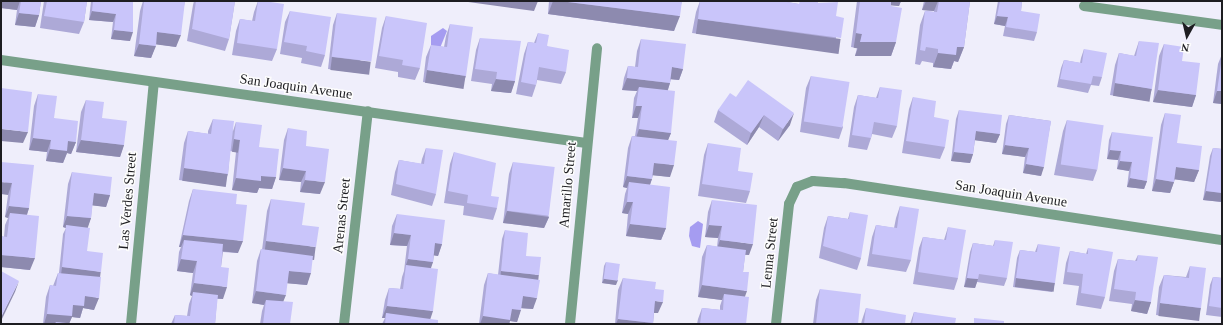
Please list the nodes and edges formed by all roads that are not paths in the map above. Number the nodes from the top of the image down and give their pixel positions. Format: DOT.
graph roads {
  1 [pos="1084,6"];
  2 [pos="1222,25"];
  3 [pos="597,48"];
  4 [pos="1,60"];
  5 [pos="154,82"];
  6 [pos="368,111"];
  7 [pos="586,143"];
  8 [pos="798,187"];
  9 [pos="1222,240"];
  10 [pos="131,324"];
  11 [pos="344,324"];
  12 [pos="570,324"];
  13 [pos="776,324"];
  1 -- 2 [label="street"];
  3 -- 7 [label="street, Amarillo Street"];
  4 -- 5 [label="street, San Joaquin Avenue"];
  5 -- 6 [label="street, San Joaquin Avenue"];
  5 -- 10 [label="street, Las Verdes Street"];
  6 -- 7 [label="street, San Joaquin Avenue"];
  6 -- 11 [label="street, Arenas Street"];
  7 -- 12 [label="street, Amarillo Street"];
  8 -- 9 [label="street, San Joaquin Avenue"];
  8 -- 13 [label="street, Lenna Street"];
}
